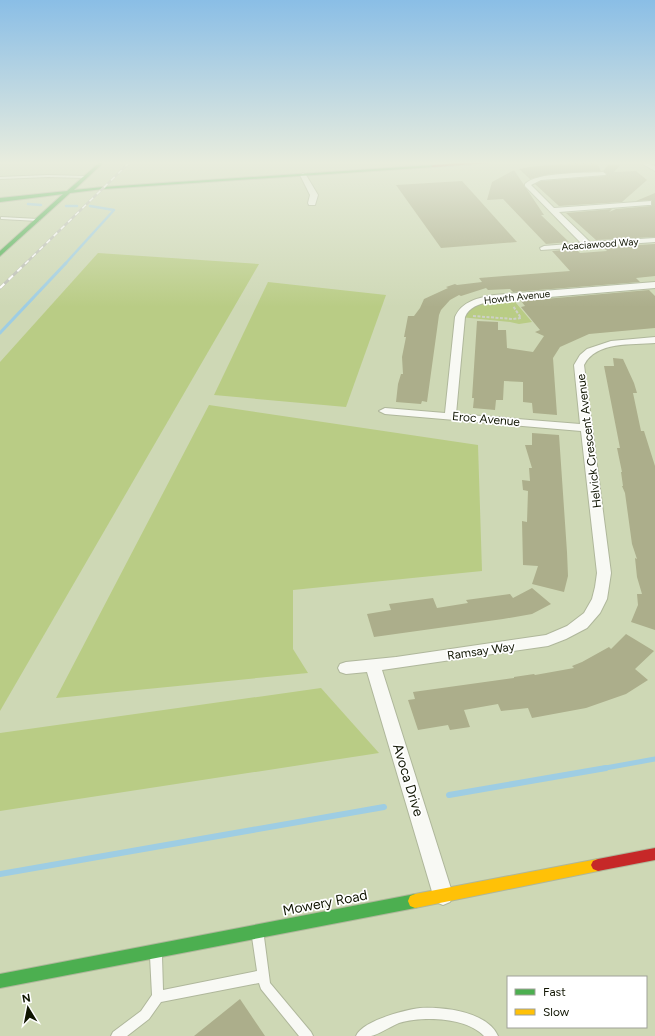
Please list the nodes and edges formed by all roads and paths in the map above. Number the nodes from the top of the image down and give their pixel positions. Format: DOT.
graph roads {
  1 [pos="49,210"];
  2 [pos="552,210"];
  3 [pos="2,218"];
  4 [pos="38,220"];
  5 [pos="655,240"];
  6 [pos="588,245"];
  7 [pos="544,248"];
  8 [pos="0,254"];
  9 [pos="655,284"];
  10 [pos="509,301"];
  11 [pos="469,315"];
  12 [pos="655,340"];
  13 [pos="386,410"];
  14 [pos="450,416"];
  15 [pos="587,428"];
  16 [pos="600,602"];
  17 [pos="373,665"];
  18 [pos="346,668"];
  19 [pos="655,854"];
  20 [pos="443,895"];
  21 [pos="257,930"];
  22 [pos="156,950"];
  23 [pos="263,976"];
  24 [pos="0,980"];
  25 [pos="158,997"];
  26 [pos="117,1036"];
  27 [pos="307,1036"];
  28 [pos="362,1036"];
  29 [pos="492,1036"];
  1 -- 4 [label="main road"];
  2 -- 6 [label="street"];
  3 -- 4 [label="lane"];
  4 -- 8 [label="main road"];
  5 -- 6 [label="street, Acaciawood Way"];
  6 -- 7 [label="street, Acaciawood Way"];
  9 -- 14 [label="street, Howth Avenue"];
  10 -- 11 [label="path"];
  12 -- 15 [label="street, Helvick Crescent Avenue"];
  13 -- 14 [label="street, Eroc Avenue"];
  14 -- 15 [label="street, Eroc Avenue"];
  15 -- 16 [label="street, Helvick Crescent Avenue"];
  16 -- 17 [label="street, Ramsay Way"];
  17 -- 18 [label="street, Ramsay Way"];
  17 -- 20 [label="street, Avoca Drive"];
  19 -- 20 [label="main road, Mowery Road"];
  20 -- 21 [label="main road, Mowery Road"];
  21 -- 22 [label="main road, Mowery Road"];
  21 -- 23 [label="lane"];
  22 -- 24 [label="main road, Mowery Road"];
  22 -- 25 [label="lane"];
  23 -- 25 [label="lane"];
  23 -- 27 [label="lane"];
  25 -- 26 [label="lane"];
  28 -- 29 [label="lane"];
}
